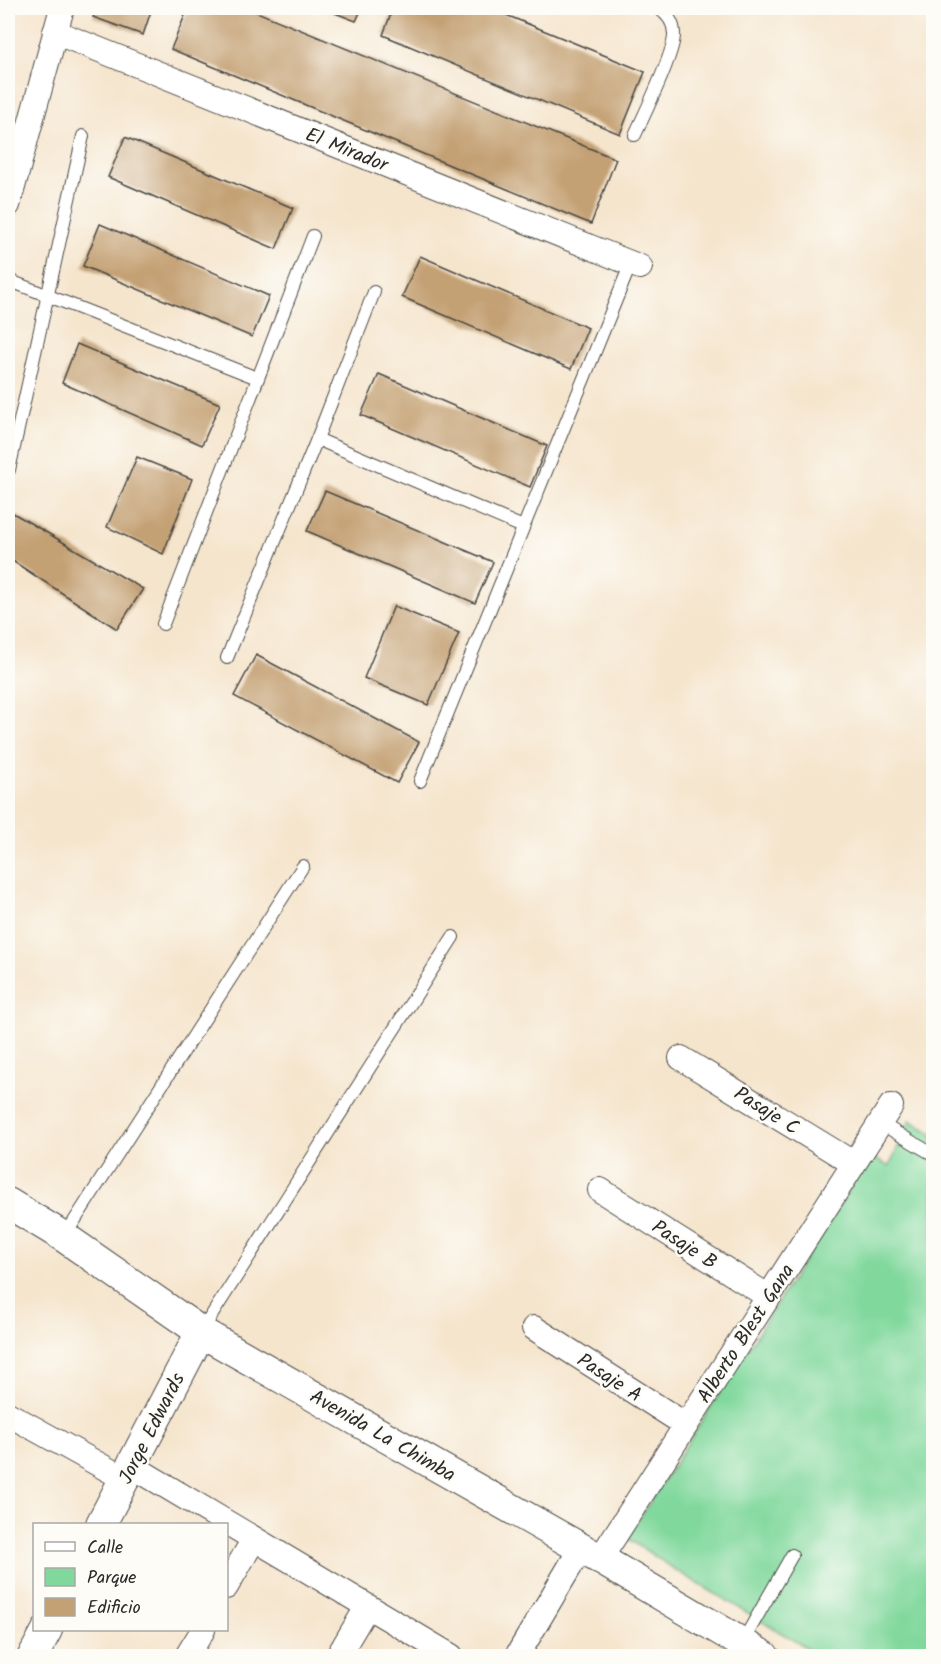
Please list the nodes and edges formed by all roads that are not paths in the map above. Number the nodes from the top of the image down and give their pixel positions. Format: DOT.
graph roads {
  1 [pos="62,8"];
  2 [pos="658,8"];
  3 [pos="55,32"];
  4 [pos="636,135"];
  5 [pos="83,136"];
  6 [pos="8,205"];
  7 [pos="313,236"];
  8 [pos="635,265"];
  9 [pos="8,280"];
  10 [pos="374,292"];
  11 [pos="47,295"];
  12 [pos="257,378"];
  13 [pos="317,439"];
  14 [pos="9,471"];
  15 [pos="523,527"];
  16 [pos="163,624"];
  17 [pos="227,658"];
  18 [pos="420,781"];
  19 [pos="303,866"];
  20 [pos="453,938"];
  21 [pos="681,1058"];
  22 [pos="885,1114"];
  23 [pos="933,1155"];
  24 [pos="853,1163"];
  25 [pos="600,1190"];
  26 [pos="8,1203"];
  27 [pos="64,1237"];
  28 [pos="769,1297"];
  29 [pos="534,1328"];
  30 [pos="201,1332"];
  31 [pos="8,1414"];
  32 [pos="686,1425"];
  33 [pos="128,1473"];
  34 [pos="102,1523"];
  35 [pos="223,1523"];
  36 [pos="228,1525"];
  37 [pos="254,1539"];
  38 [pos="590,1554"];
  39 [pos="792,1555"];
  40 [pos="228,1584"];
  41 [pos="367,1607"];
  42 [pos="46,1631"];
  43 [pos="202,1631"];
  44 [pos="753,1650"];
  45 [pos="33,1656"];
  46 [pos="187,1656"];
  47 [pos="338,1656"];
  48 [pos="451,1656"];
  49 [pos="517,1656"];
  1 -- 3 [label="street"];
  2 -- 4 [label="lane"];
  3 -- 6 [label="street"];
  3 -- 8 [label="street, El Mirador"];
  5 -- 11 [label="lane"];
  7 -- 12 [label="lane"];
  8 -- 15 [label="lane"];
  9 -- 11 [label="lane"];
  10 -- 13 [label="lane"];
  11 -- 12 [label="lane"];
  11 -- 14 [label="lane"];
  12 -- 16 [label="lane"];
  13 -- 15 [label="lane"];
  13 -- 17 [label="lane"];
  15 -- 18 [label="lane"];
  19 -- 27 [label="lane"];
  20 -- 30 [label="lane"];
  21 -- 24 [label="street, Pasaje C"];
  22 -- 23 [label="lane"];
  22 -- 24 [label="street, Alberto Blest Gana"];
  24 -- 28 [label="street, Alberto Blest Gana"];
  25 -- 28 [label="street, Pasaje B"];
  26 -- 27 [label="street, Avenida La Chimba"];
  27 -- 30 [label="street, Avenida La Chimba"];
  28 -- 32 [label="street, Alberto Blest Gana"];
  29 -- 32 [label="street, Pasaje A"];
  30 -- 33 [label="street, Jorge Edwards"];
  30 -- 38 [label="street, Avenida La Chimba"];
  31 -- 33 [label="street"];
  32 -- 38 [label="street, Alberto Blest Gana"];
  33 -- 34 [label="street, Jorge Edwards"];
  33 -- 35 [label="street"];
  36 -- 37 [label="street"];
  37 -- 40 [label="street"];
  37 -- 41 [label="street"];
  38 -- 44 [label="street, Avenida La Chimba"];
  38 -- 49 [label="street, Alberto Blest Gana"];
  39 -- 44 [label="lane"];
  41 -- 47 [label="street"];
  41 -- 48 [label="street"];
  42 -- 45 [label="street"];
  43 -- 46 [label="street"];
}
